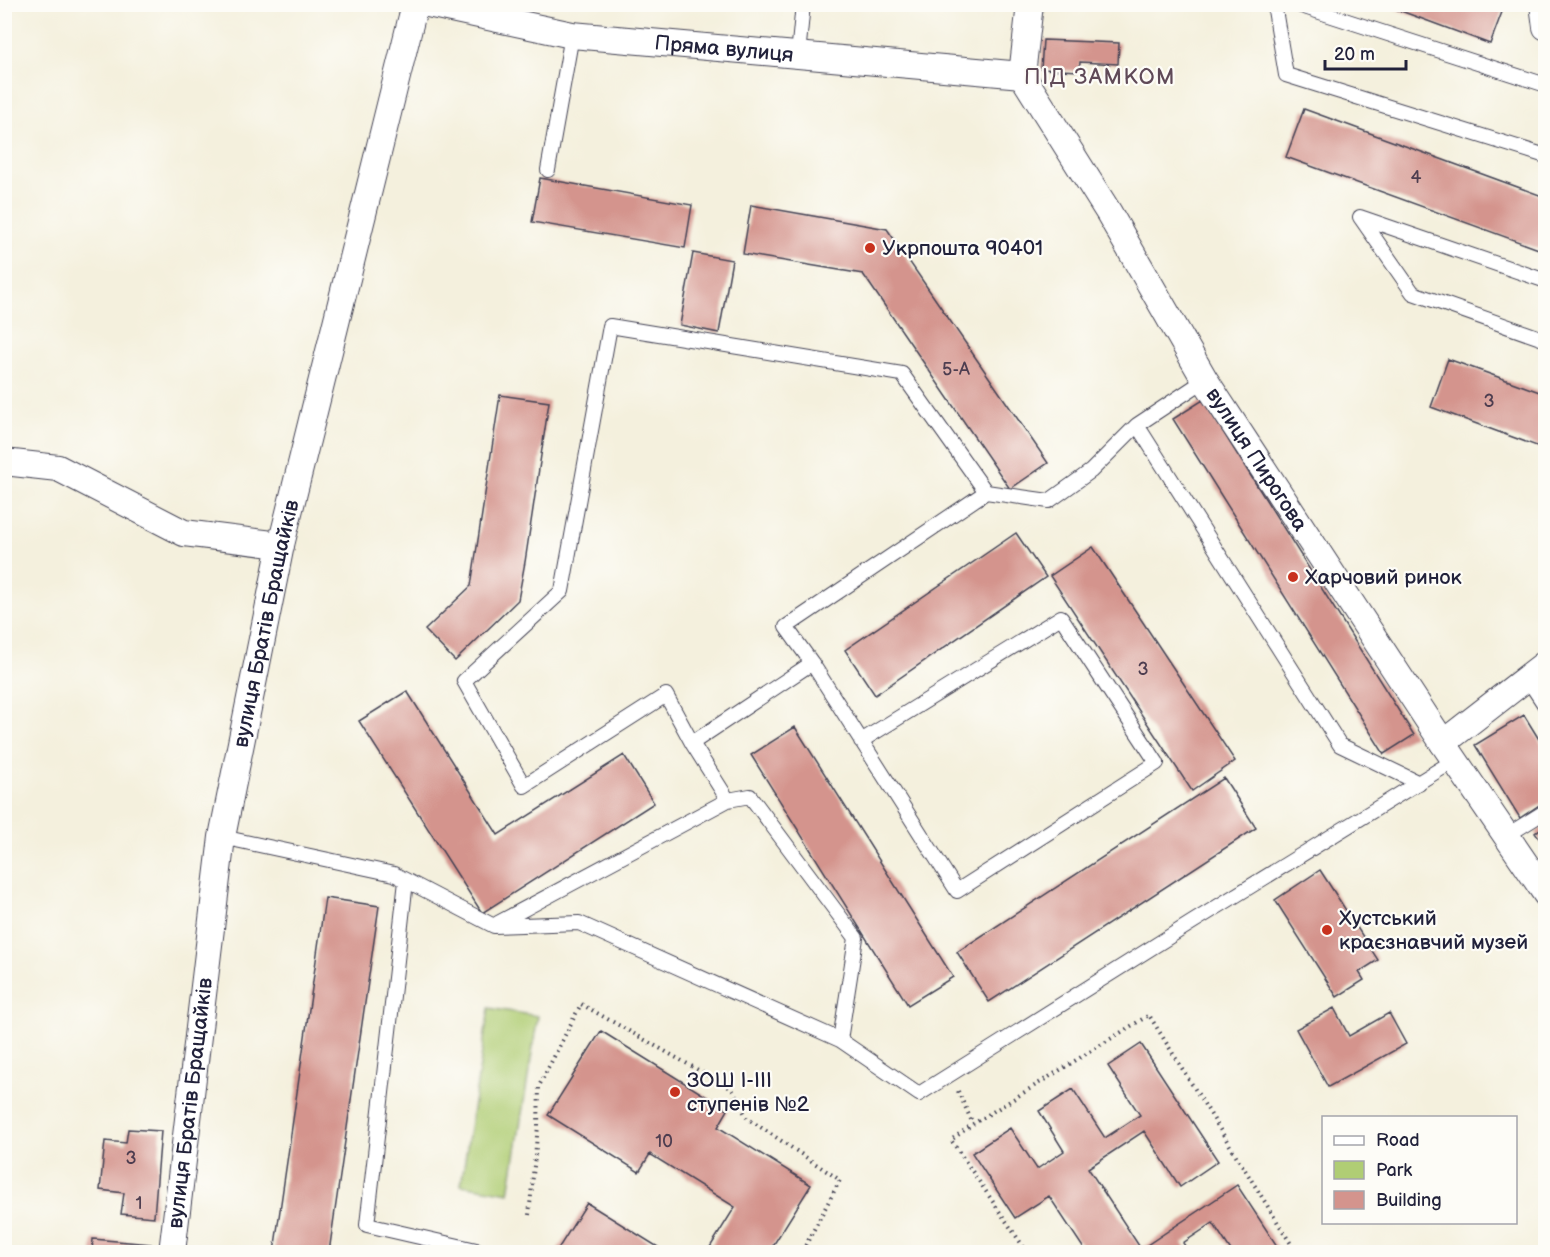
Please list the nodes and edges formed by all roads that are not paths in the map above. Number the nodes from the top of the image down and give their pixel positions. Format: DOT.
graph roads {
  1 [pos="415,4"];
  2 [pos="428,4"];
  3 [pos="803,4"];
  4 [pos="1030,4"];
  5 [pos="1274,4"];
  6 [pos="1295,4"];
  7 [pos="1543,4"];
  8 [pos="1545,27"];
  9 [pos="572,35"];
  10 [pos="798,55"];
  11 [pos="1022,75"];
  12 [pos="1545,85"];
  13 [pos="1545,156"];
  14 [pos="548,170"];
  15 [pos="1545,281"];
  16 [pos="1545,340"];
  17 [pos="1205,380"];
  18 [pos="1137,424"];
  19 [pos="4,462"];
  20 [pos="986,492"];
  21 [pos="281,545"];
  22 [pos="812,663"];
  23 [pos="1536,670"];
  24 [pos="1545,707"];
  25 [pos="861,741"];
  26 [pos="692,743"];
  27 [pos="1449,752"];
  28 [pos="1419,783"];
  29 [pos="728,800"];
  30 [pos="1545,811"];
  31 [pos="1506,836"];
  32 [pos="222,837"];
  33 [pos="405,880"];
  34 [pos="1544,903"];
  35 [pos="494,926"];
  36 [pos="840,1040"];
  37 [pos="172,1252"];
  38 [pos="485,1252"];
  1 -- 21 [label="street, вулиця Братів Бращайків"];
  2 -- 9 [label="street, Пряма вулиця"];
  3 -- 10 [label="lane"];
  4 -- 11 [label="street"];
  5 -- 13 [label="lane"];
  6 -- 12 [label="lane"];
  7 -- 8 [label="street"];
  9 -- 10 [label="street, Пряма вулиця"];
  9 -- 14 [label="lane"];
  10 -- 11 [label="street, Пряма вулиця"];
  11 -- 17 [label="street, вулиця Пирогова"];
  15 -- 16 [label="lane"];
  17 -- 18 [label="lane"];
  17 -- 27 [label="street, вулиця Пирогова"];
  18 -- 20 [label="lane"];
  18 -- 28 [label="lane"];
  19 -- 21 [label="street"];
  20 -- 22 [label="lane"];
  20 -- 26 [label="lane"];
  21 -- 32 [label="street, вулиця Братів Бращайків"];
  22 -- 25 [label="lane"];
  22 -- 26 [label="lane"];
  23 -- 24 [label="lane"];
  23 -- 27 [label="street"];
  25 -- 25 [label="lane"];
  26 -- 29 [label="lane"];
  27 -- 28 [label="lane"];
  27 -- 31 [label="street, вулиця Пирогова"];
  28 -- 36 [label="lane"];
  29 -- 35 [label="lane"];
  29 -- 36 [label="lane"];
  30 -- 31 [label="lane"];
  31 -- 34 [label="street, вулиця Пирогова"];
  32 -- 33 [label="lane"];
  32 -- 37 [label="street, вулиця Братів Бращайків"];
  33 -- 35 [label="lane"];
  33 -- 38 [label="lane"];
  35 -- 36 [label="lane"];
}
